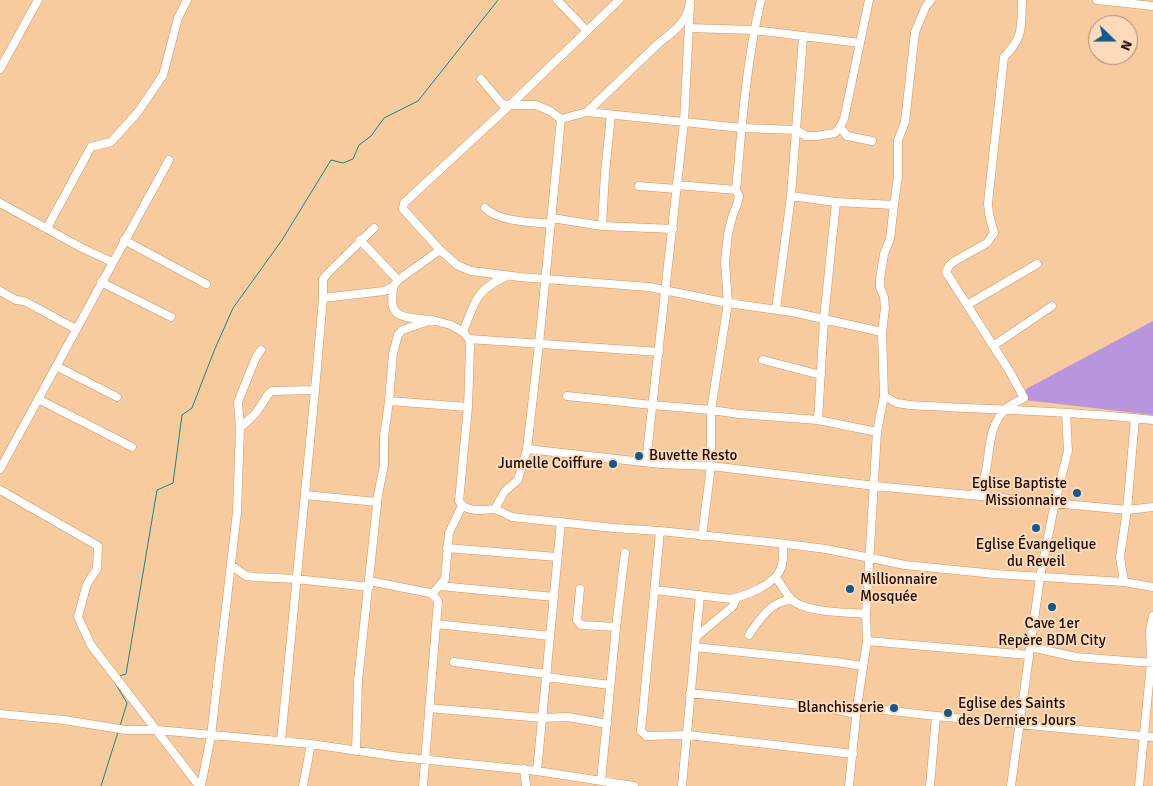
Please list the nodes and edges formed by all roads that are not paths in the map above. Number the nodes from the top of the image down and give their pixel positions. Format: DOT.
graph roads {
  1 [pos="38,0"];
  2 [pos="186,0"];
  3 [pos="556,0"];
  4 [pos="619,0"];
  5 [pos="761,0"];
  6 [pos="869,0"];
  7 [pos="932,0"];
  8 [pos="1022,0"];
  9 [pos="1097,0"];
  10 [pos="1123,1"];
  11 [pos="690,3"];
  12 [pos="1153,6"];
  13 [pos="754,30"];
  14 [pos="587,31"];
  15 [pos="689,31"];
  16 [pos="803,37"];
  17 [pos="660,42"];
  18 [pos="860,42"];
  19 [pos="0,69"];
  20 [pos="481,78"];
  21 [pos="510,105"];
  22 [pos="588,112"];
  23 [pos="611,114"];
  24 [pos="561,119"];
  25 [pos="684,122"];
  26 [pos="840,127"];
  27 [pos="742,128"];
  28 [pos="796,130"];
  29 [pos="872,141"];
  30 [pos="169,160"];
  31 [pos="639,186"];
  32 [pos="676,187"];
  33 [pos="736,190"];
  34 [pos="790,196"];
  35 [pos="836,202"];
  36 [pos="0,203"];
  37 [pos="894,205"];
  38 [pos="485,208"];
  39 [pos="551,221"];
  40 [pos="602,226"];
  41 [pos="47,228"];
  42 [pos="374,228"];
  43 [pos="673,229"];
  44 [pos="124,240"];
  45 [pos="360,240"];
  46 [pos="440,250"];
  47 [pos="112,262"];
  48 [pos="1037,264"];
  49 [pos="508,275"];
  50 [pos="546,278"];
  51 [pos="101,282"];
  52 [pos="206,284"];
  53 [pos="395,284"];
  54 [pos="0,291"];
  55 [pos="665,291"];
  56 [pos="323,298"];
  57 [pos="728,303"];
  58 [pos="968,305"];
  59 [pos="1052,306"];
  60 [pos="776,309"];
  61 [pos="171,317"];
  62 [pos="432,320"];
  63 [pos="824,320"];
  64 [pos="76,329"];
  65 [pos="463,332"];
  66 [pos="882,332"];
  67 [pos="469,339"];
  68 [pos="539,344"];
  69 [pos="993,346"];
  70 [pos="261,350"];
  71 [pos="659,352"];
  72 [pos="763,360"];
  73 [pos="56,366"];
  74 [pos="821,375"];
  75 [pos="315,390"];
  76 [pos="567,396"];
  77 [pos="884,396"];
  78 [pos="117,397"];
  79 [pos="38,399"];
  80 [pos="389,401"];
  81 [pos="652,406"];
  82 [pos="468,407"];
  83 [pos="1006,409"];
  84 [pos="711,410"];
  85 [pos="1066,413"];
  86 [pos="1135,418"];
  87 [pos="818,420"];
  88 [pos="1153,420"];
  89 [pos="240,428"];
  90 [pos="877,432"];
  91 [pos="132,447"];
  92 [pos="527,449"];
  93 [pos="646,462"];
  94 [pos="711,466"];
  95 [pos="0,469"];
  96 [pos="875,486"];
  97 [pos="0,490"];
  98 [pos="973,494"];
  99 [pos="304,495"];
  100 [pos="377,502"];
  101 [pos="1055,502"];
  102 [pos="462,506"];
  103 [pos="1153,507"];
  104 [pos="495,509"];
  105 [pos="1127,510"];
  106 [pos="561,522"];
  107 [pos="660,531"];
  108 [pos="702,536"];
  109 [pos="783,544"];
  110 [pos="447,548"];
  111 [pos="625,553"];
  112 [pos="558,558"];
  113 [pos="870,558"];
  114 [pos="231,565"];
  115 [pos="246,576"];
  116 [pos="1040,577"];
  117 [pos="776,578"];
  118 [pos="296,579"];
  119 [pos="229,582"];
  120 [pos="1124,582"];
  121 [pos="369,584"];
  122 [pos="440,586"];
  123 [pos="1153,587"];
  124 [pos="580,589"];
  125 [pos="655,590"];
  126 [pos="432,594"];
  127 [pos="700,595"];
  128 [pos="737,597"];
  129 [pos="554,598"];
  130 [pos="791,600"];
  131 [pos="866,614"];
  132 [pos="1153,616"];
  133 [pos="436,624"];
  134 [pos="616,627"];
  135 [pos="749,635"];
  136 [pos="550,636"];
  137 [pos="696,637"];
  138 [pos="867,641"];
  139 [pos="695,647"];
  140 [pos="1030,651"];
  141 [pos="454,662"];
  142 [pos="1152,663"];
  143 [pos="863,666"];
  144 [pos="546,676"];
  145 [pos="610,685"];
  146 [pos="690,693"];
  147 [pos="429,708"];
  148 [pos="856,711"];
  149 [pos="0,714"];
  150 [pos="936,716"];
  151 [pos="542,718"];
  152 [pos="607,724"];
  153 [pos="1020,724"];
  154 [pos="157,730"];
  155 [pos="688,735"];
  156 [pos="211,736"];
  157 [pos="1144,736"];
  158 [pos="1153,737"];
  159 [pos="282,741"];
  160 [pos="311,744"];
  161 [pos="356,751"];
  162 [pos="852,754"];
  163 [pos="425,758"];
  164 [pos="524,769"];
  165 [pos="537,771"];
  166 [pos="601,781"];
  167 [pos="200,786"];
  168 [pos="303,786"];
  169 [pos="423,786"];
  170 [pos="526,786"];
  171 [pos="634,786"];
  172 [pos="682,786"];
  173 [pos="849,786"];
  174 [pos="930,786"];
  175 [pos="1011,786"];
  176 [pos="1139,786"];
  1 -- 19 [label="street"];
  2 -- 41 [label="street"];
  3 -- 14 [label="street"];
  4 -- 14 [label="street"];
  5 -- 13 [label="street"];
  6 -- 18 [label="street"];
  7 -- 37 [label="street"];
  8 -- 58 [label="street"];
  9 -- 10 [label="street"];
  10 -- 12 [label="street"];
  11 -- 15 [label="street"];
  11 -- 17 [label="street"];
  13 -- 15 [label="street"];
  13 -- 16 [label="street"];
  13 -- 27 [label="street"];
  14 -- 21 [label="street"];
  15 -- 17 [label="street"];
  15 -- 25 [label="street"];
  16 -- 18 [label="street"];
  16 -- 28 [label="street"];
  17 -- 22 [label="street"];
  18 -- 26 [label="street"];
  20 -- 21 [label="street"];
  21 -- 24 [label="street"];
  21 -- 46 [label="street"];
  22 -- 23 [label="street"];
  22 -- 24 [label="street"];
  23 -- 25 [label="street"];
  23 -- 40 [label="street"];
  24 -- 39 [label="street"];
  25 -- 27 [label="street"];
  25 -- 32 [label="street"];
  26 -- 28 [label="street"];
  26 -- 29 [label="street"];
  27 -- 28 [label="street"];
  27 -- 33 [label="street"];
  28 -- 34 [label="street"];
  30 -- 44 [label="street"];
  31 -- 32 [label="street"];
  32 -- 33 [label="street"];
  32 -- 43 [label="street"];
  33 -- 57 [label="street"];
  34 -- 35 [label="street"];
  34 -- 60 [label="street"];
  35 -- 37 [label="street"];
  35 -- 63 [label="street"];
  36 -- 41 [label="street"];
  37 -- 66 [label="street"];
  38 -- 39 [label="street"];
  39 -- 40 [label="street"];
  39 -- 50 [label="street"];
  40 -- 43 [label="street"];
  41 -- 47 [label="street"];
  42 -- 45 [label="street"];
  43 -- 55 [label="street"];
  44 -- 47 [label="street"];
  44 -- 52 [label="street"];
  45 -- 53 [label="street"];
  45 -- 56 [label="street"];
  46 -- 49 [label="street"];
  46 -- 53 [label="street"];
  47 -- 51 [label="street"];
  48 -- 58 [label="street"];
  49 -- 50 [label="street"];
  49 -- 65 [label="street"];
  50 -- 55 [label="street"];
  50 -- 68 [label="street"];
  51 -- 61 [label="street"];
  51 -- 64 [label="street"];
  53 -- 56 [label="street"];
  53 -- 62 [label="street"];
  54 -- 64 [label="street"];
  55 -- 57 [label="street"];
  55 -- 71 [label="street"];
  56 -- 75 [label="street"];
  57 -- 60 [label="street"];
  57 -- 84 [label="street"];
  58 -- 69 [label="street"];
  59 -- 69 [label="street"];
  60 -- 63 [label="street"];
  62 -- 65 [label="street"];
  62 -- 80 [label="street"];
  63 -- 66 [label="street"];
  63 -- 74 [label="street"];
  64 -- 73 [label="street"];
  65 -- 67 [label="street"];
  66 -- 77 [label="street"];
  67 -- 68 [label="street"];
  67 -- 82 [label="street"];
  68 -- 71 [label="street"];
  68 -- 92 [label="street"];
  69 -- 83 [label="street"];
  70 -- 89 [label="street"];
  71 -- 81 [label="street"];
  72 -- 74 [label="street"];
  73 -- 78 [label="street"];
  73 -- 79 [label="street"];
  74 -- 87 [label="street"];
  75 -- 89 [label="street"];
  75 -- 99 [label="street"];
  76 -- 81 [label="street"];
  77 -- 83 [label="street"];
  77 -- 90 [label="street"];
  79 -- 91 [label="street"];
  79 -- 95 [label="street"];
  80 -- 82 [label="street"];
  80 -- 100 [label="street"];
  81 -- 84 [label="street"];
  81 -- 93 [label="street"];
  82 -- 102 [label="street"];
  83 -- 85 [label="street"];
  83 -- 98 [label="street"];
  84 -- 87 [label="street"];
  84 -- 94 [label="street"];
  85 -- 86 [label="street"];
  85 -- 101 [label="street"];
  86 -- 88 [label="street"];
  86 -- 105 [label="street"];
  87 -- 90 [label="street"];
  89 -- 114 [label="street"];
  90 -- 96 [label="street"];
  92 -- 93 [label="street"];
  92 -- 104 [label="street"];
  93 -- 94 [label="street"];
  94 -- 96 [label="street"];
  94 -- 108 [label="street"];
  96 -- 98 [label="street"];
  96 -- 113 [label="street"];
  97 -- 154 [label="street"];
  98 -- 101 [label="street"];
  99 -- 100 [label="street"];
  99 -- 118 [label="street"];
  100 -- 121 [label="street"];
  101 -- 105 [label="street"];
  101 -- 116 [label="street"];
  102 -- 104 [label="street"];
  102 -- 110 [label="street"];
  103 -- 105 [label="street"];
  104 -- 106 [label="street"];
  105 -- 120 [label="street"];
  106 -- 107 [label="street"];
  106 -- 112 [label="street"];
  107 -- 108 [label="street"];
  107 -- 125 [label="street"];
  108 -- 109 [label="street"];
  109 -- 113 [label="street"];
  109 -- 117 [label="street"];
  110 -- 112 [label="street"];
  110 -- 122 [label="street"];
  111 -- 134 [label="street"];
  112 -- 129 [label="street"];
  113 -- 116 [label="street"];
  113 -- 131 [label="street"];
  114 -- 115 [label="street"];
  114 -- 119 [label="street"];
  115 -- 118 [label="street"];
  115 -- 119 [label="street"];
  116 -- 120 [label="street"];
  116 -- 140 [label="street"];
  117 -- 128 [label="street"];
  117 -- 130 [label="street"];
  118 -- 121 [label="street"];
  118 -- 159 [label="street"];
  119 -- 156 [label="street"];
  120 -- 123 [label="street"];
  121 -- 126 [label="street"];
  121 -- 161 [label="street"];
  122 -- 126 [label="street"];
  122 -- 129 [label="street"];
  124 -- 134 [label="street"];
  125 -- 127 [label="street"];
  125 -- 155 [label="street"];
  126 -- 133 [label="street"];
  127 -- 128 [label="street"];
  127 -- 137 [label="street"];
  128 -- 137 [label="street"];
  129 -- 136 [label="street"];
  130 -- 131 [label="street"];
  130 -- 135 [label="street"];
  131 -- 138 [label="street"];
  132 -- 142 [label="street"];
  133 -- 136 [label="street"];
  133 -- 147 [label="street"];
  134 -- 145 [label="street"];
  136 -- 144 [label="street"];
  137 -- 139 [label="street"];
  138 -- 140 [label="street"];
  138 -- 143 [label="street"];
  139 -- 143 [label="street"];
  139 -- 146 [label="street"];
  140 -- 142 [label="street"];
  140 -- 153 [label="street"];
  141 -- 144 [label="street"];
  142 -- 157 [label="street"];
  143 -- 148 [label="street"];
  144 -- 145 [label="street"];
  144 -- 151 [label="street"];
  145 -- 152 [label="street"];
  146 -- 148 [label="street"];
  146 -- 155 [label="street"];
  147 -- 151 [label="street"];
  147 -- 163 [label="street"];
  148 -- 150 [label="street"];
  148 -- 162 [label="street"];
  149 -- 154 [label="street"];
  150 -- 153 [label="street"];
  150 -- 174 [label="street"];
  151 -- 152 [label="street"];
  151 -- 165 [label="street"];
  152 -- 166 [label="street"];
  153 -- 157 [label="street"];
  153 -- 175 [label="street"];
  154 -- 156 [label="street"];
  154 -- 167 [label="street"];
  155 -- 162 [label="street"];
  155 -- 172 [label="street"];
  156 -- 159 [label="street"];
  156 -- 167 [label="street"];
  157 -- 158 [label="street"];
  157 -- 176 [label="street"];
  159 -- 160 [label="street"];
  160 -- 161 [label="street"];
  160 -- 168 [label="street"];
  161 -- 163 [label="street"];
  162 -- 173 [label="street"];
  163 -- 164 [label="street"];
  163 -- 169 [label="street"];
  164 -- 165 [label="street"];
  164 -- 170 [label="street"];
  165 -- 166 [label="street"];
  166 -- 171 [label="street"];
}
